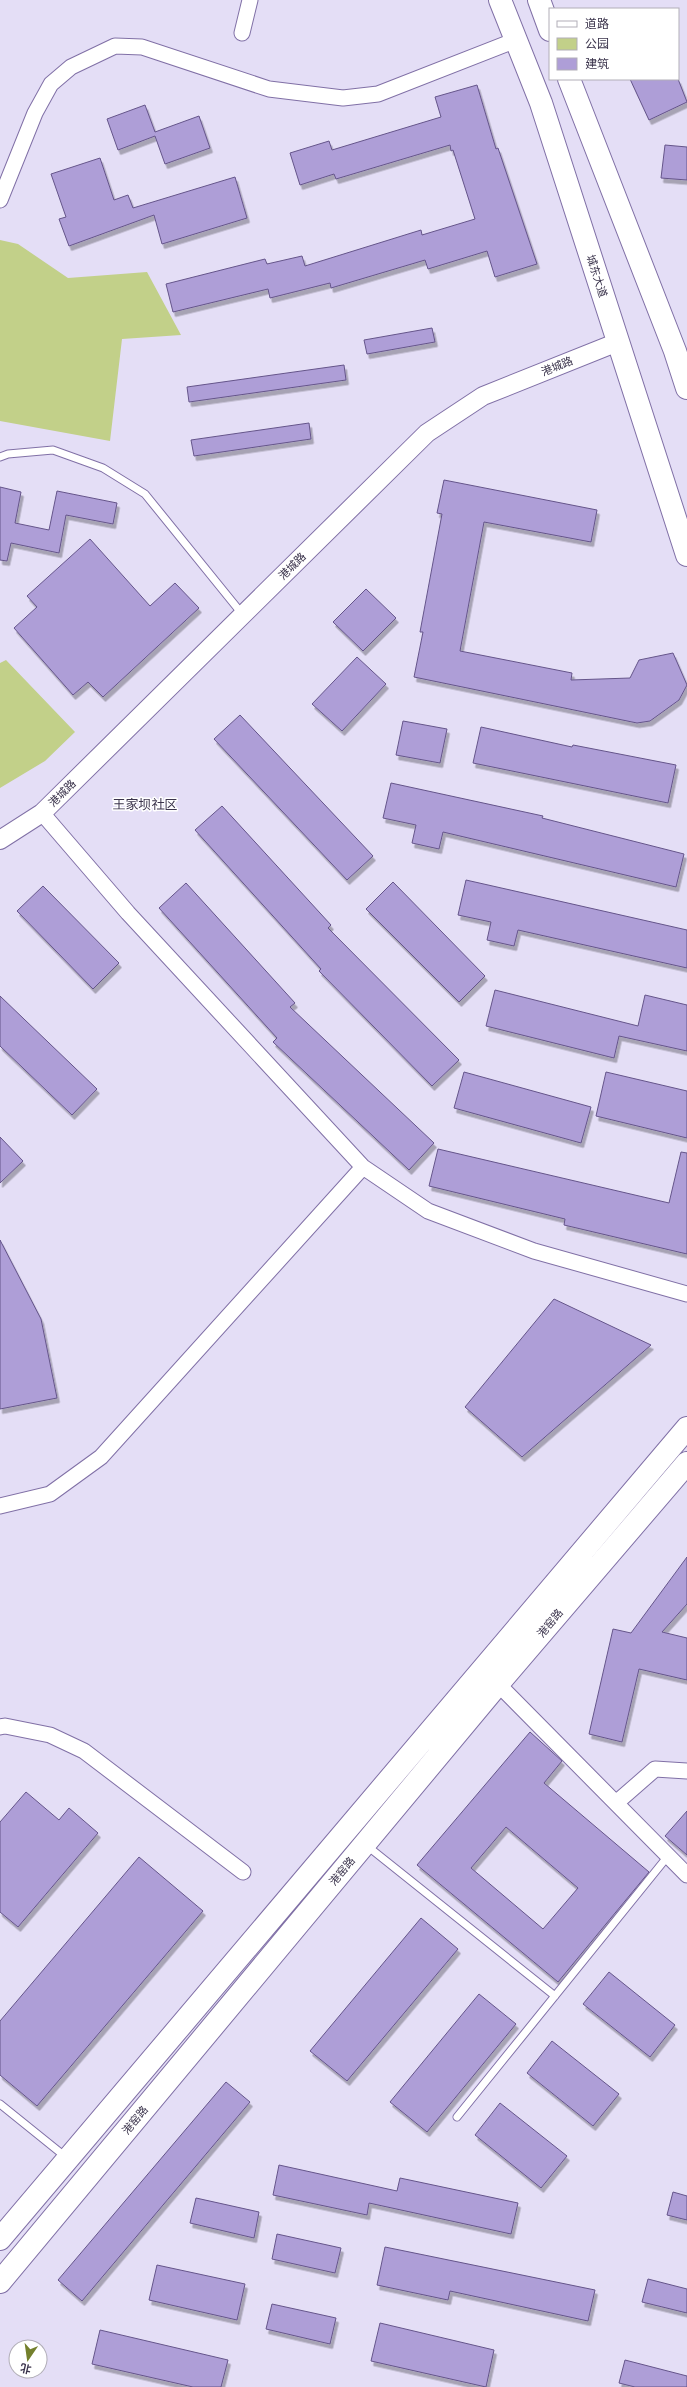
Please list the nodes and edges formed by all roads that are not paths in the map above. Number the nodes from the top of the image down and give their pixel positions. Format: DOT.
graph roads {
  1 [pos="250,0"];
  2 [pos="500,0"];
  3 [pos="539,0"];
  4 [pos="549,27"];
  5 [pos="242,34"];
  6 [pos="516,40"];
  7 [pos="569,80"];
  8 [pos="0,200"];
  9 [pos="618,342"];
  10 [pos="687,388"];
  11 [pos="0,457"];
  12 [pos="687,555"];
  13 [pos="243,615"];
  14 [pos="42,813"];
  15 [pos="0,840"];
  16 [pos="363,1167"];
  17 [pos="687,1294"];
  18 [pos="687,1428"];
  19 [pos="687,1463"];
  20 [pos="0,1506"];
  21 [pos="498,1684"];
  22 [pos="0,1727"];
  23 [pos="687,1771"];
  24 [pos="616,1802"];
  25 [pos="365,1844"];
  26 [pos="668,1856"];
  27 [pos="243,1872"];
  28 [pos="687,1875"];
  29 [pos="555,1996"];
  30 [pos="0,2104"];
  31 [pos="457,2117"];
  32 [pos="67,2158"];
  33 [pos="0,2239"];
  34 [pos="0,2282"];
  1 -- 5 [label="street"];
  2 -- 6 [label="main road, 城东大道"];
  3 -- 4 [label="main road"];
  6 -- 8 [label="street"];
  6 -- 9 [label="main road, 城东大道"];
  7 -- 10 [label="main road"];
  9 -- 12 [label="main road, 城东大道"];
  9 -- 13 [label="street, 港城路"];
  11 -- 13 [label="lane"];
  13 -- 14 [label="street, 港城路"];
  14 -- 15 [label="street, 港城路"];
  14 -- 16 [label="street"];
  16 -- 17 [label="street"];
  16 -- 20 [label="street"];
  18 -- 32 [label="main road, 港窑路"];
  19 -- 21 [label="main road, 港窑路"];
  21 -- 24 [label="street"];
  21 -- 25 [label="main road, 港窑路"];
  22 -- 27 [label="street"];
  23 -- 24 [label="street"];
  24 -- 26 [label="street"];
  25 -- 29 [label="lane"];
  25 -- 34 [label="main road, 港窑路"];
  26 -- 28 [label="street"];
  26 -- 29 [label="lane"];
  29 -- 31 [label="lane"];
  30 -- 32 [label="lane"];
  32 -- 33 [label="main road, 港窑路"];
}
